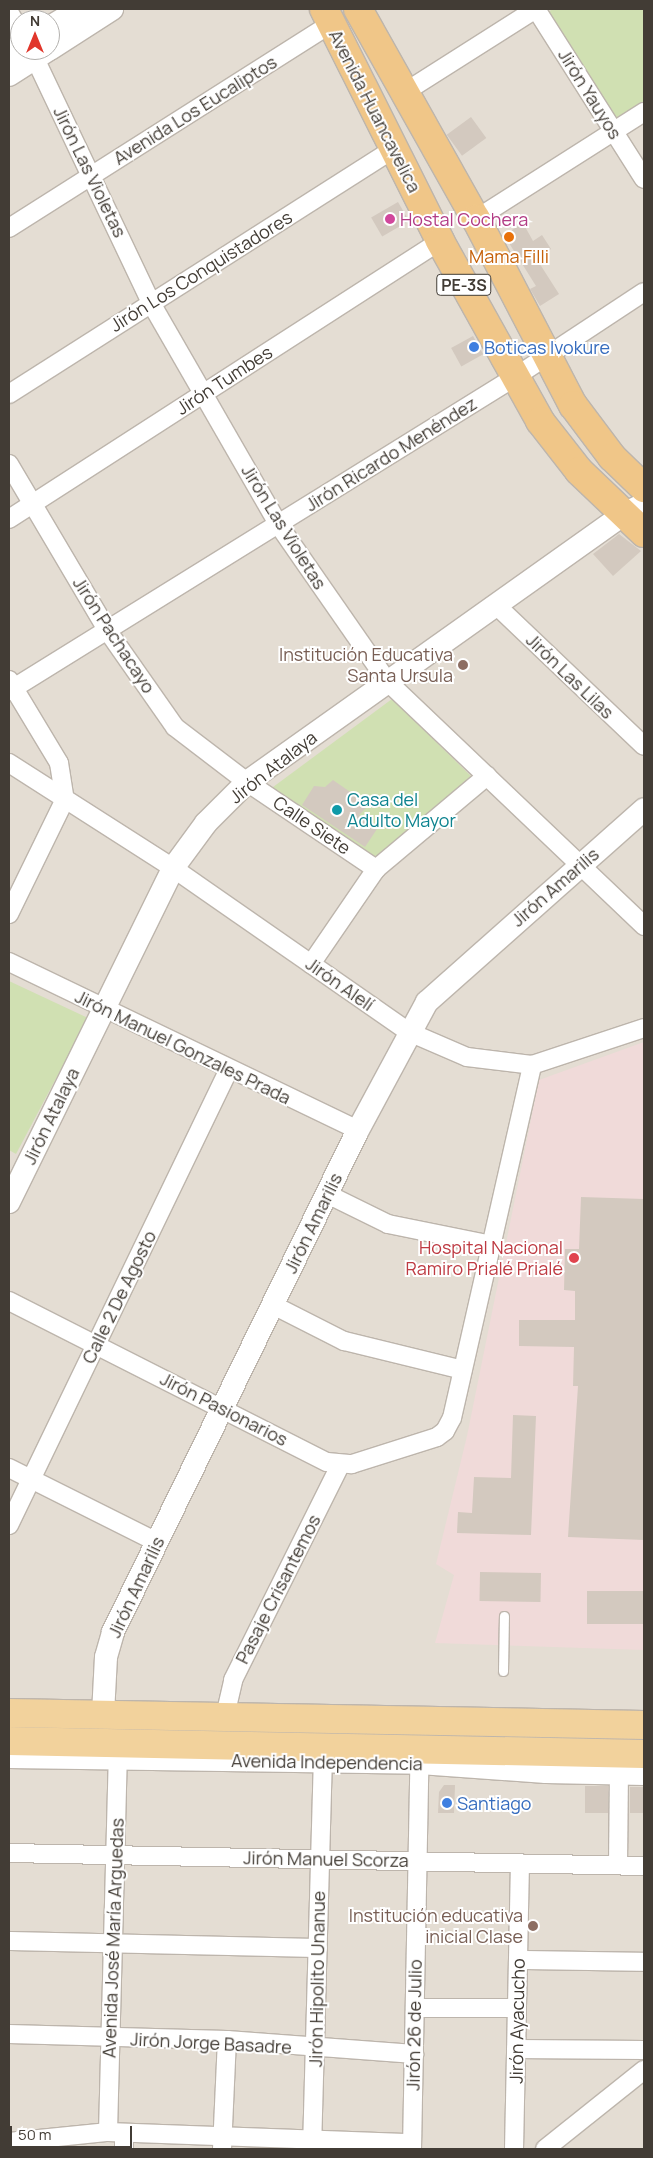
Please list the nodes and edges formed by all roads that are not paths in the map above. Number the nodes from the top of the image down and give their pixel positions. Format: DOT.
graph roads {
  1 [pos="80,9"];
  2 [pos="112,9"];
  3 [pos="358,9"];
  4 [pos="536,9"];
  5 [pos="327,16"];
  6 [pos="60,21"];
  7 [pos="60,38"];
  8 [pos="26,60"];
  9 [pos="41,60"];
  10 [pos="9,75"];
  11 [pos="405,92"];
  12 [pos="644,112"];
  13 [pos="614,132"];
  14 [pos="394,149"];
  15 [pos="92,175"];
  16 [pos="644,179"];
  17 [pos="476,219"];
  18 [pos="9,228"];
  19 [pos="440,241"];
  20 [pos="644,292"];
  21 [pos="152,303"];
  22 [pos="546,355"];
  23 [pos="515,377"];
  24 [pos="204,393"];
  25 [pos="9,394"];
  26 [pos="9,464"];
  27 [pos="644,488"];
  28 [pos="33,504"];
  29 [pos="634,509"];
  30 [pos="9,520"];
  31 [pos="278,524"];
  32 [pos="644,533"];
  33 [pos="496,605"];
  34 [pos="106,630"];
  35 [pos="388,682"];
  36 [pos="10,686"];
  37 [pos="644,746"];
  38 [pos="9,763"];
  39 [pos="487,776"];
  40 [pos="248,782"];
  41 [pos="65,799"];
  42 [pos="644,809"];
  43 [pos="580,866"];
  44 [pos="173,868"];
  45 [pos="376,869"];
  46 [pos="15,885"];
  47 [pos="9,914"];
  48 [pos="644,926"];
  49 [pos="9,962"];
  50 [pos="311,964"];
  51 [pos="103,1009"];
  52 [pos="644,1028"];
  53 [pos="409,1032"];
  54 [pos="532,1065"];
  55 [pos="229,1069"];
  56 [pos="358,1130"];
  57 [pos="328,1194"];
  58 [pos="9,1202"];
  59 [pos="491,1245"];
  60 [pos="9,1301"];
  61 [pos="273,1305"];
  62 [pos="96,1345"];
  63 [pos="462,1370"];
  64 [pos="223,1408"];
  65 [pos="340,1465"];
  66 [pos="9,1468"];
  67 [pos="31,1479"];
  68 [pos="9,1525"];
  69 [pos="157,1542"];
  70 [pos="504,1616"];
  71 [pos="504,1671"];
  72 [pos="9,1713"];
  73 [pos="103,1714"];
  74 [pos="225,1716"];
  75 [pos="632,1725"];
  76 [pos="9,1741"];
  77 [pos="118,1751"];
  78 [pos="323,1755"];
  79 [pos="9,1757"];
  80 [pos="420,1757"];
  81 [pos="628,1760"];
  82 [pos="644,1774"];
  83 [pos="9,1853"];
  84 [pos="115,1855"];
  85 [pos="320,1859"];
  86 [pos="418,1861"];
  87 [pos="520,1863"];
  88 [pos="618,1865"];
  89 [pos="644,1866"];
  90 [pos="9,1941"];
  91 [pos="112,1943"];
  92 [pos="318,1948"];
  93 [pos="518,1960"];
  94 [pos="644,1962"];
  95 [pos="415,2008"];
  96 [pos="517,2008"];
  97 [pos="9,2034"];
  98 [pos="110,2037"];
  99 [pos="227,2040"];
  100 [pos="516,2049"];
  101 [pos="316,2050"];
  102 [pos="644,2050"];
  103 [pos="414,2054"];
  104 [pos="644,2070"];
  105 [pos="81,2135"];
  106 [pos="119,2138"];
  107 [pos="9,2142"];
  108 [pos="222,2143"];
  109 [pos="312,2144"];
  110 [pos="412,2146"];
  111 [pos="64,2149"];
  112 [pos="514,2149"];
  113 [pos="545,2149"];
  1 -- 6 [label="street"];
  2 -- 7 [label="street"];
  3 -- 11 [label="highway, Avenida Huancavelica / PE-3S"];
  4 -- 11 [label="street"];
  4 -- 13 [label="street, Jirón Yauyos"];
  5 -- 14 [label="highway, Avenida Huancavelica / PE-3S"];
  5 -- 15 [label="street, Avenida Los Eucaliptos"];
  8 -- 10 [label="street"];
  9 -- 15 [label="street, Jirón Las Violetas"];
  11 -- 17 [label="highway, Avenida Huancavelica / PE-3S"];
  12 -- 13 [label="street"];
  13 -- 16 [label="street, Jirón Yauyos"];
  13 -- 17 [label="street"];
  14 -- 19 [label="highway, Avenida Huancavelica / PE-3S"];
  14 -- 21 [label="street, Jirón Los Conquistadores"];
  15 -- 18 [label="street, Avenida Los Eucaliptos"];
  15 -- 21 [label="street, Jirón Las Violetas"];
  17 -- 22 [label="highway, Avenida Huancavelica / PE-3S"];
  19 -- 23 [label="highway, Avenida Huancavelica / PE-3S"];
  19 -- 24 [label="street, Jirón Tumbes"];
  20 -- 22 [label="street, Jirón Ricardo Menéndez"];
  21 -- 24 [label="street, Jirón Las Violetas"];
  21 -- 25 [label="street, Jirón Los Conquistadores"];
  22 -- 23 [label="street, Jirón Ricardo Menéndez"];
  22 -- 27 [label="highway, Avenida Huancavelica / PE-3S"];
  23 -- 29 [label="highway, Avenida Huancavelica / PE-3S"];
  23 -- 31 [label="street, Jirón Ricardo Menéndez"];
  24 -- 28 [label="street, Jirón Tumbes"];
  24 -- 31 [label="street, Jirón Las Violetas"];
  26 -- 28 [label="street, Jirón Pachacayo"];
  28 -- 30 [label="street, Jirón Tumbes"];
  28 -- 34 [label="street, Jirón Pachacayo"];
  29 -- 32 [label="highway, Avenida Huancavelica / PE-3S"];
  29 -- 33 [label="street, Jirón Atalaya"];
  31 -- 34 [label="street, Jirón Ricardo Menéndez"];
  31 -- 35 [label="street, Jirón Las Violetas"];
  33 -- 35 [label="street, Jirón Atalaya"];
  33 -- 37 [label="street, Jirón Las Lilas"];
  34 -- 36 [label="street, Jirón Ricardo Menéndez"];
  34 -- 40 [label="street, Jirón Pachacayo"];
  35 -- 39 [label="street, Jirón Las Violetas"];
  35 -- 40 [label="street, Jirón Atalaya"];
  36 -- 41 [label="street"];
  38 -- 41 [label="street, Jirón Alelí"];
  39 -- 43 [label="street, Jirón Las Violetas"];
  39 -- 45 [label="street"];
  40 -- 44 [label="street, Jirón Atalaya"];
  40 -- 45 [label="street, Calle Siete"];
  41 -- 44 [label="street, Jirón Alelí"];
  41 -- 46 [label="street"];
  42 -- 43 [label="street, Jirón Amarilis"];
  43 -- 48 [label="street, Jirón Las Violetas"];
  43 -- 53 [label="street, Jirón Amarilis"];
  44 -- 50 [label="street, Jirón Alelí"];
  44 -- 51 [label="street, Jirón Atalaya"];
  45 -- 50 [label="street"];
  46 -- 47 [label="street"];
  49 -- 51 [label="street, Jirón Manuel Gonzales Prada"];
  50 -- 53 [label="street, Jirón Alelí"];
  51 -- 55 [label="street, Jirón Manuel Gonzales Prada"];
  51 -- 58 [label="street, Jirón Atalaya"];
  52 -- 54 [label="street, Jirón Alelí"];
  53 -- 54 [label="street, Jirón Alelí"];
  53 -- 56 [label="street, Jirón Amarilis"];
  54 -- 59 [label="street"];
  55 -- 56 [label="street, Jirón Manuel Gonzales Prada"];
  55 -- 62 [label="street, Calle 2 De Agosto"];
  56 -- 57 [label="street, Jirón Amarilis"];
  57 -- 59 [label="street"];
  57 -- 61 [label="street, Jirón Amarilis"];
  59 -- 63 [label="street"];
  60 -- 62 [label="street, Jirón Pasionarios"];
  61 -- 63 [label="street"];
  61 -- 64 [label="street, Jirón Amarilis"];
  62 -- 64 [label="street, Jirón Pasionarios"];
  62 -- 67 [label="street, Calle 2 De Agosto"];
  63 -- 65 [label="street"];
  64 -- 65 [label="street, Jirón Pasionarios"];
  64 -- 69 [label="street, Jirón Amarilis"];
  65 -- 74 [label="street, Pasaje Crisantemos"];
  66 -- 67 [label="street"];
  67 -- 68 [label="street, Calle 2 De Agosto"];
  67 -- 69 [label="street"];
  69 -- 73 [label="street, Jirón Amarilis"];
  70 -- 71 [label="lane"];
  72 -- 73 [label="main road"];
  73 -- 74 [label="main road"];
  74 -- 75 [label="main road"];
  75 -- 81 [label="street"];
  76 -- 77 [label="main road, Avenida Independencia"];
  77 -- 78 [label="main road, Avenida Independencia"];
  77 -- 79 [label="street, Avenida Independencia"];
  77 -- 84 [label="street, Avenida José María Arguedas"];
  78 -- 80 [label="main road, Avenida Independencia"];
  78 -- 85 [label="street, Jirón Hipolito Unanue"];
  80 -- 81 [label="main road, Avenida Independencia"];
  80 -- 86 [label="street, Jirón 26 de Julio"];
  81 -- 82 [label="street, Avenida Independencia"];
  81 -- 88 [label="street"];
  83 -- 84 [label="street, Jirón Manuel Scorza"];
  84 -- 85 [label="street, Jirón Manuel Scorza"];
  84 -- 91 [label="street, Avenida José María Arguedas"];
  85 -- 86 [label="street, Jirón Manuel Scorza"];
  85 -- 92 [label="street, Jirón Hipolito Unanue"];
  86 -- 87 [label="street, Jirón Manuel Scorza"];
  86 -- 95 [label="street, Jirón 26 de Julio"];
  87 -- 88 [label="street, Jirón Manuel Scorza"];
  87 -- 93 [label="street, Jirón Ayacucho"];
  88 -- 89 [label="street, Jirón Manuel Scorza"];
  90 -- 91 [label="street"];
  91 -- 92 [label="street"];
  91 -- 98 [label="street, Avenida José María Arguedas"];
  92 -- 101 [label="street, Jirón Hipolito Unanue"];
  93 -- 94 [label="street"];
  93 -- 96 [label="street, Jirón Ayacucho"];
  95 -- 96 [label="street"];
  95 -- 103 [label="street, Jirón 26 de Julio"];
  96 -- 100 [label="street, Jirón Ayacucho"];
  97 -- 98 [label="street, Jirón Jorge Basadre"];
  98 -- 99 [label="street, Jirón Jorge Basadre"];
  98 -- 106 [label="street, Avenida José María Arguedas"];
  99 -- 101 [label="street, Jirón Jorge Basadre"];
  99 -- 108 [label="street"];
  100 -- 102 [label="street"];
  100 -- 112 [label="street, Jirón Ayacucho"];
  101 -- 103 [label="street, Jirón Jorge Basadre"];
  101 -- 109 [label="street, Jirón Hipolito Unanue"];
  103 -- 110 [label="street, Jirón 26 de Julio"];
  104 -- 113 [label="street"];
  105 -- 106 [label="street"];
  105 -- 107 [label="street"];
  105 -- 111 [label="street"];
  106 -- 108 [label="street"];
  108 -- 109 [label="street"];
  109 -- 110 [label="street"];
}
